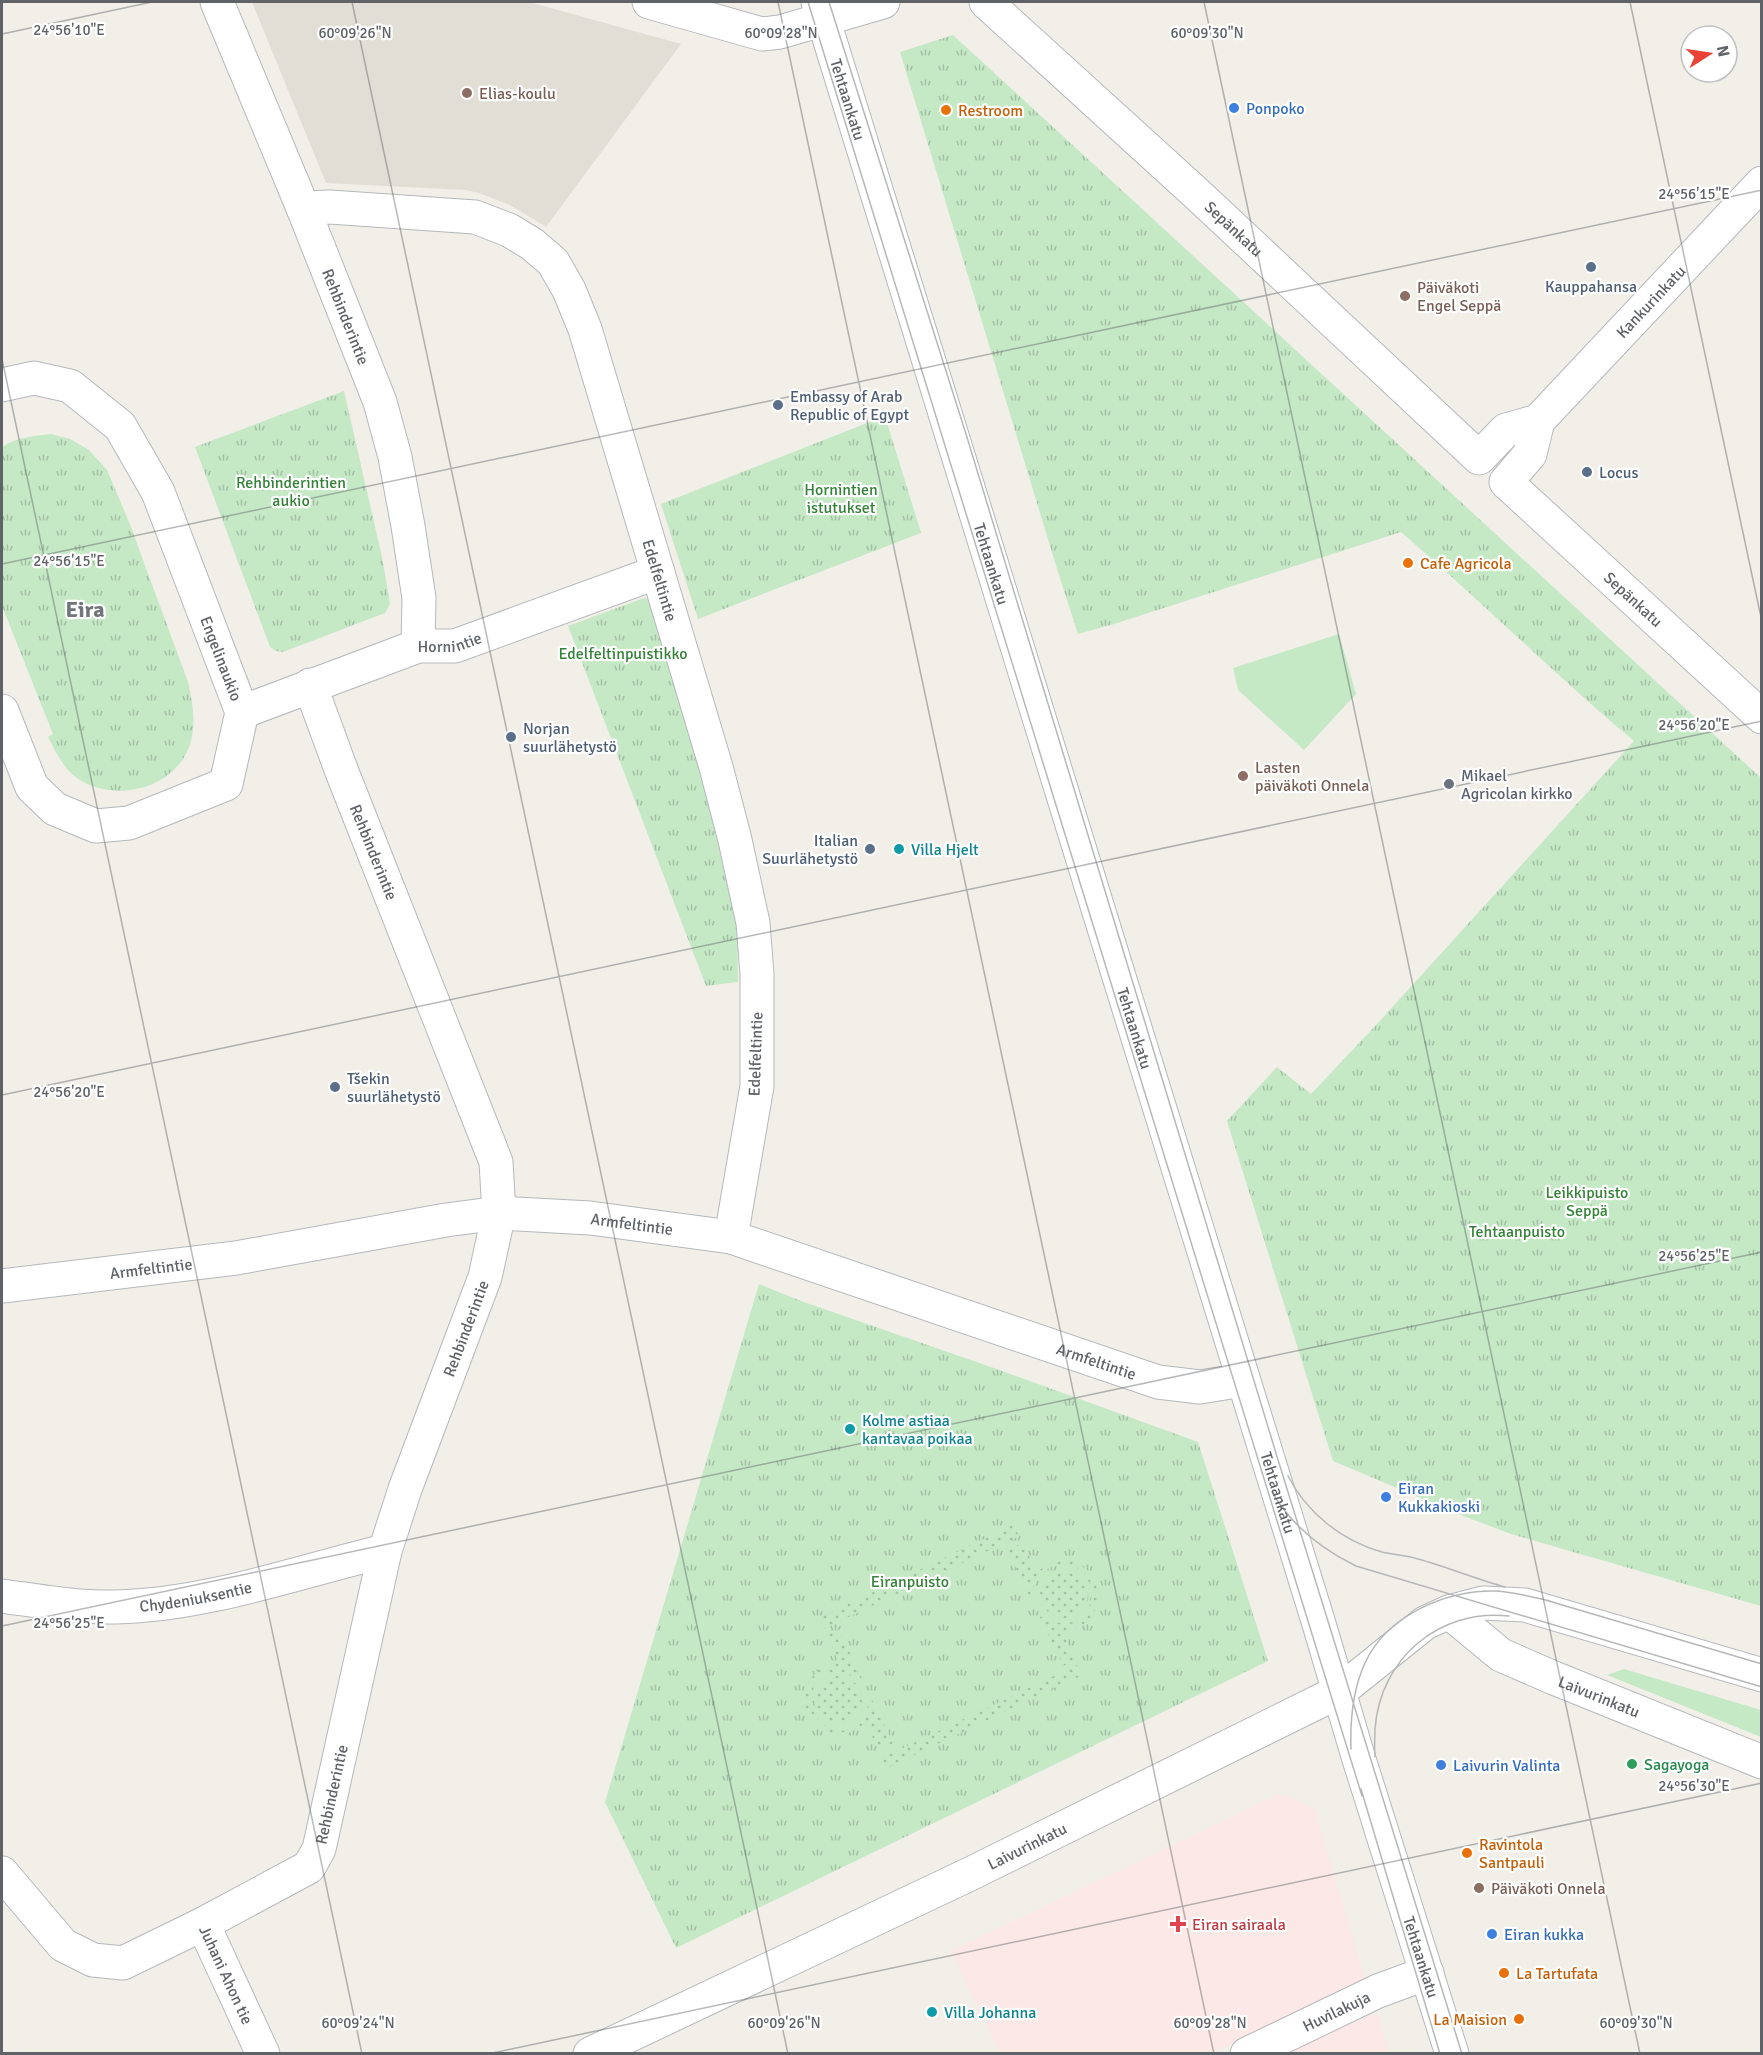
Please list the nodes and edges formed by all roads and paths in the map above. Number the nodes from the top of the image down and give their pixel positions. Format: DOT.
graph roads {
  1 [pos="217,2"];
  2 [pos="649,2"];
  3 [pos="883,2"];
  4 [pos="986,2"];
  5 [pos="821,10"];
  6 [pos="1761,183"];
  7 [pos="303,207"];
  8 [pos="2,385"];
  9 [pos="1538,421"];
  10 [pos="1506,482"];
  11 [pos="658,572"];
  12 [pos="418,646"];
  13 [pos="310,685"];
  14 [pos="2,711"];
  15 [pos="242,712"];
  16 [pos="1761,717"];
  17 [pos="499,1213"];
  18 [pos="731,1237"];
  19 [pos="2,1286"];
  20 [pos="1243,1380"];
  21 [pos="386,1551"];
  22 [pos="2,1596"];
  23 [pos="1449,1612"];
  24 [pos="1761,1676"];
  25 [pos="1339,1692"];
  26 [pos="1761,1762"];
  27 [pos="2,1873"];
  28 [pos="203,1924"];
  29 [pos="1427,1973"];
  30 [pos="263,2054"];
  31 [pos="590,2054"];
  32 [pos="1247,2054"];
  33 [pos="1452,2054"];
  1 -- 7 [label="street, Rehbinderintie"];
  2 -- 5 [label="street"];
  3 -- 5 [label="street"];
  4 -- 9 [label="street, Sepänkatu"];
  5 -- 20 [label="street, Tehtaankatu"];
  6 -- 9 [label="street, Kankurinkatu"];
  7 -- 11 [label="street, Edelfeltintie"];
  7 -- 12 [label="street, Rehbinderintie"];
  8 -- 15 [label="street, Engelinaukio"];
  9 -- 10 [label="street, Kankurinkatu"];
  10 -- 16 [label="street, Sepänkatu"];
  11 -- 12 [label="street, Hornintie"];
  11 -- 18 [label="street, Edelfeltintie"];
  12 -- 13 [label="street, Hornintie"];
  13 -- 15 [label="street, Hornintie"];
  13 -- 17 [label="street, Rehbinderintie"];
  14 -- 15 [label="street, Engelinaukio"];
  17 -- 18 [label="street, Armfeltintie"];
  17 -- 19 [label="street, Armfeltintie"];
  17 -- 21 [label="street, Rehbinderintie"];
  18 -- 20 [label="street, Armfeltintie"];
  20 -- 25 [label="street, Tehtaankatu"];
  21 -- 22 [label="street, Chydeniuksentie"];
  21 -- 28 [label="street, Rehbinderintie"];
  23 -- 24 [label="street, Laivurinkatu"];
  23 -- 25 [label="street, Laivurinkatu"];
  23 -- 26 [label="street, Laivurinkatu"];
  25 -- 29 [label="street, Tehtaankatu"];
  25 -- 31 [label="street, Laivurinkatu"];
  27 -- 28 [label="street, Juhani Ahon tie"];
  28 -- 30 [label="street, Juhani Ahon tie"];
  29 -- 32 [label="street, Huvilakuja"];
  29 -- 33 [label="street, Tehtaankatu"];
}
